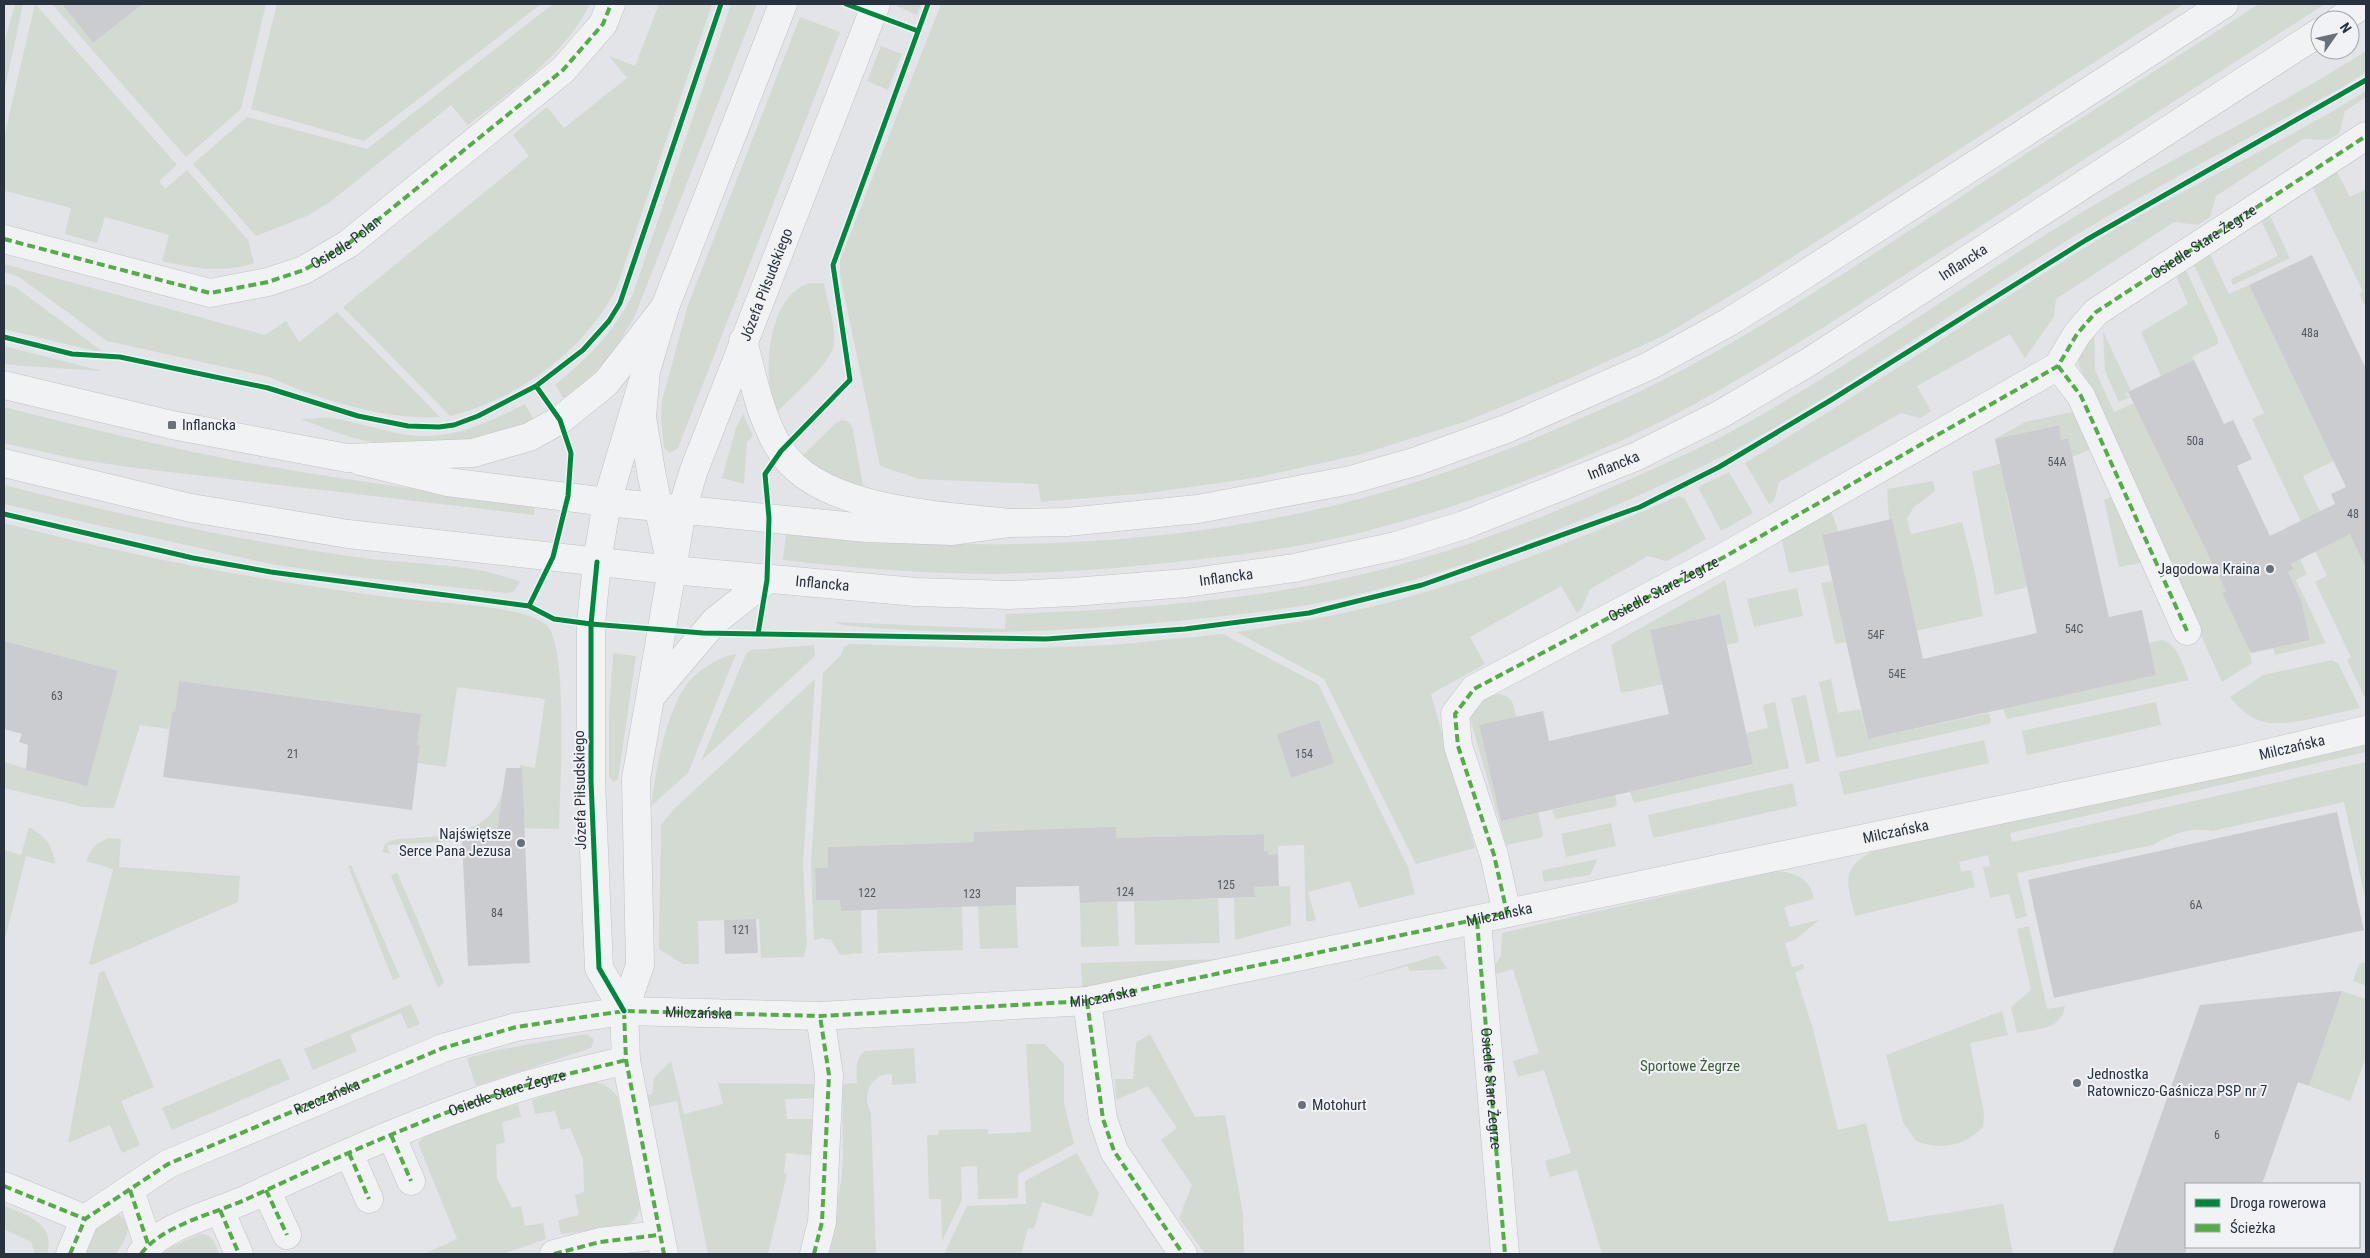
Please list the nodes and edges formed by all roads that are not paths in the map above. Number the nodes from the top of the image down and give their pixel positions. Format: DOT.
graph roads {
  1 [pos="611,4"];
  2 [pos="783,4"];
  3 [pos="876,4"];
  4 [pos="2224,4"];
  5 [pos="2310,38"];
  6 [pos="2366,136"];
  7 [pos="4,239"];
  8 [pos="665,307"];
  9 [pos="743,341"];
  10 [pos="2058,366"];
  11 [pos="646,370"];
  12 [pos="4,385"];
  13 [pos="347,458"];
  14 [pos="4,463"];
  15 [pos="607,502"];
  16 [pos="670,508"];
  17 [pos="1010,523"];
  18 [pos="597,562"];
  19 [pos="672,570"];
  20 [pos="767,580"];
  21 [pos="2187,631"];
  22 [pos="650,698"];
  23 [pos="2366,730"];
  24 [pos="1507,913"];
  25 [pos="1477,921"];
  26 [pos="1087,1001"];
  27 [pos="624,1011"];
  28 [pos="820,1016"];
  29 [pos="626,1060"];
  30 [pos="391,1135"];
  31 [pos="349,1153"];
  32 [pos="410,1182"];
  33 [pos="4,1186"];
  34 [pos="130,1190"];
  35 [pos="266,1190"];
  36 [pos="369,1199"];
  37 [pos="220,1210"];
  38 [pos="85,1219"];
  39 [pos="287,1235"];
  40 [pos="661,1245"];
  41 [pos="145,1249"];
  42 [pos="70,1254"];
  43 [pos="239,1254"];
  44 [pos="554,1254"];
  45 [pos="814,1254"];
  46 [pos="1184,1254"];
  47 [pos="1505,1254"];
  1 -- 7 [label="street, Osiedle Polan"];
  2 -- 8 [label="street, Józefa Piłsudskiego"];
  3 -- 9 [label="street, Józefa Piłsudskiego"];
  4 -- 17 [label="street"];
  5 -- 20 [label="street, Inflancka"];
  6 -- 10 [label="street, Osiedle Stare Żegrze"];
  8 -- 11 [label="street, Józefa Piłsudskiego"];
  8 -- 13 [label="street"];
  9 -- 16 [label="street, Józefa Piłsudskiego"];
  9 -- 17 [label="street"];
  10 -- 21 [label="street"];
  10 -- 24 [label="street, Osiedle Stare Żegrze"];
  11 -- 15 [label="street, Józefa Piłsudskiego"];
  11 -- 16 [label="street, Józefa Piłsudskiego"];
  12 -- 13 [label="street"];
  13 -- 15 [label="street"];
  14 -- 18 [label="street, Inflancka"];
  15 -- 16 [label="street"];
  15 -- 18 [label="street, Józefa Piłsudskiego"];
  16 -- 17 [label="street"];
  16 -- 19 [label="street, Józefa Piłsudskiego"];
  18 -- 19 [label="street, Inflancka"];
  18 -- 27 [label="street, Józefa Piłsudskiego"];
  19 -- 20 [label="street, Inflancka"];
  19 -- 22 [label="street, Józefa Piłsudskiego"];
  20 -- 22 [label="street"];
  22 -- 27 [label="street, Józefa Piłsudskiego"];
  23 -- 24 [label="street, Milczańska"];
  24 -- 25 [label="street, Milczańska"];
  25 -- 26 [label="street, Milczańska"];
  25 -- 47 [label="street, Osiedle Stare Żegrze"];
  26 -- 28 [label="street, Milczańska"];
  26 -- 46 [label="street"];
  27 -- 28 [label="street, Milczańska"];
  27 -- 29 [label="street, Józefa Piłsudskiego"];
  27 -- 34 [label="street, Rzeczańska"];
  28 -- 45 [label="street"];
  29 -- 30 [label="street, Osiedle Stare Żegrze"];
  29 -- 40 [label="street, Józefa Piłsudskiego"];
  30 -- 31 [label="street, Osiedle Stare Żegrze"];
  30 -- 32 [label="street"];
  31 -- 35 [label="street, Osiedle Stare Żegrze"];
  31 -- 36 [label="street"];
  33 -- 38 [label="street"];
  34 -- 38 [label="street, Rzeczańska"];
  34 -- 41 [label="street, Osiedle Stare Żegrze"];
  35 -- 37 [label="street, Osiedle Stare Żegrze"];
  35 -- 39 [label="street"];
  37 -- 41 [label="street, Osiedle Stare Żegrze"];
  37 -- 43 [label="street"];
  38 -- 42 [label="street"];
  40 -- 44 [label="street"];
}
